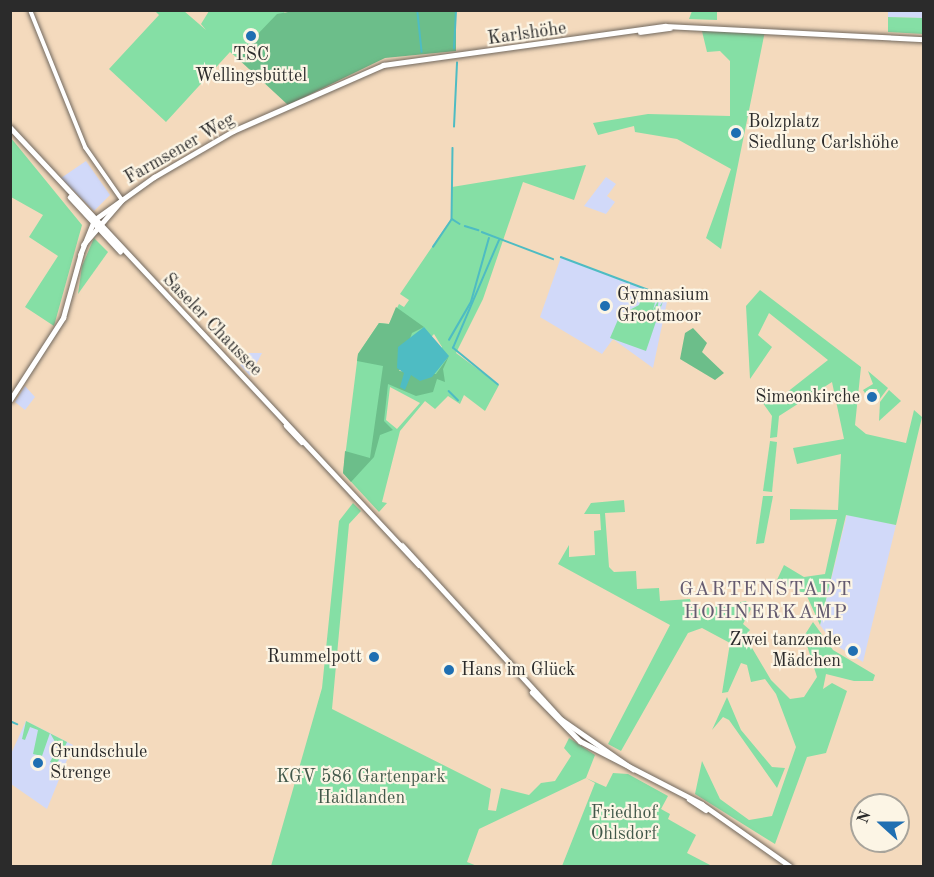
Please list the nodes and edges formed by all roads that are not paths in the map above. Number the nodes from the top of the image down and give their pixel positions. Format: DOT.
graph roads {
  1 [pos="30,10"];
  2 [pos="924,39"];
  3 [pos="456,56"];
  4 [pos="10,128"];
  5 [pos="122,200"];
  6 [pos="94,224"];
  7 [pos="10,400"];
  8 [pos="790,867"];
  1 -- 5 [label="street"];
  2 -- 3 [label="main road, Karlshöhe"];
  3 -- 5 [label="main road, Farmsener Weg"];
  4 -- 6 [label="main road, Saseler Chaussee"];
  5 -- 6 [label="main road, Farmsener Weg"];
  6 -- 7 [label="main road, Farmsener Weg"];
  6 -- 8 [label="main road, Saseler Chaussee"];
}
